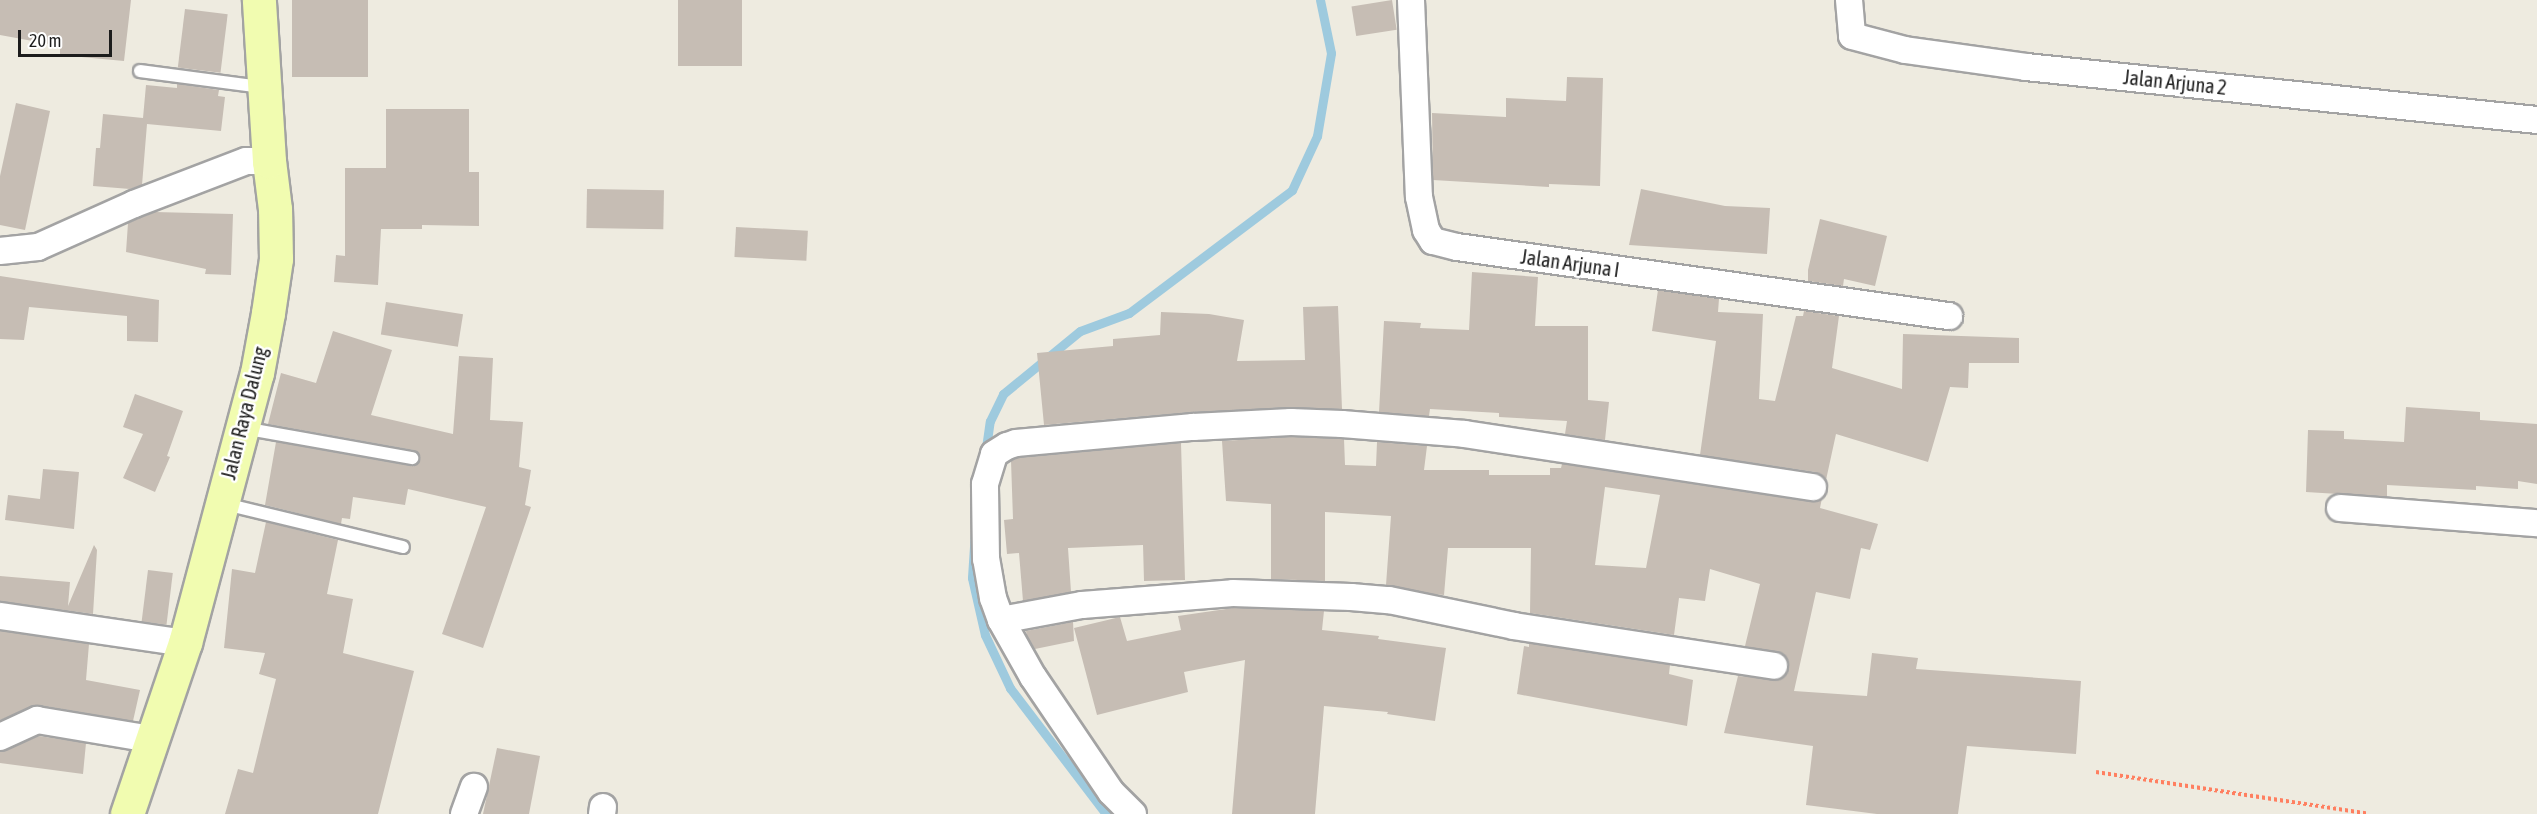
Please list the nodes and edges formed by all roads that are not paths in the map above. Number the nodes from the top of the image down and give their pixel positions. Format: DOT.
graph roads {
  1 [pos="259,0"];
  2 [pos="1411,0"];
  3 [pos="1849,0"];
  4 [pos="140,71"];
  5 [pos="266,87"];
  6 [pos="2537,120"];
  7 [pos="269,161"];
  8 [pos="0,251"];
  9 [pos="1949,315"];
  10 [pos="242,428"];
  11 [pos="412,458"];
  12 [pos="1813,487"];
  13 [pos="221,503"];
  14 [pos="2340,508"];
  15 [pos="2537,523"];
  16 [pos="403,547"];
  17 [pos="0,616"];
  18 [pos="1001,620"];
  19 [pos="185,644"];
  20 [pos="1774,666"];
  21 [pos="0,737"];
  22 [pos="151,739"];
  23 [pos="474,788"];
  24 [pos="127,814"];
  25 [pos="464,814"];
  26 [pos="1133,814"];
  1 -- 5 [label="main road, Jalan Raya Dalung"];
  2 -- 9 [label="street, Jalan Arjuna I"];
  3 -- 6 [label="street, Jalan Arjuna 2"];
  4 -- 5 [label="lane"];
  5 -- 7 [label="main road, Jalan Raya Dalung"];
  7 -- 8 [label="street"];
  7 -- 10 [label="main road, Jalan Raya Dalung"];
  10 -- 11 [label="lane"];
  10 -- 13 [label="main road, Jalan Raya Dalung"];
  12 -- 18 [label="street"];
  13 -- 16 [label="lane"];
  13 -- 19 [label="main road, Jalan Raya Dalung"];
  14 -- 15 [label="street"];
  17 -- 19 [label="street"];
  18 -- 20 [label="street"];
  18 -- 26 [label="street"];
  19 -- 22 [label="main road, Jalan Raya Dalung"];
  21 -- 22 [label="street"];
  22 -- 24 [label="main road, Jalan Raya Dalung"];
  23 -- 25 [label="street"];
}
